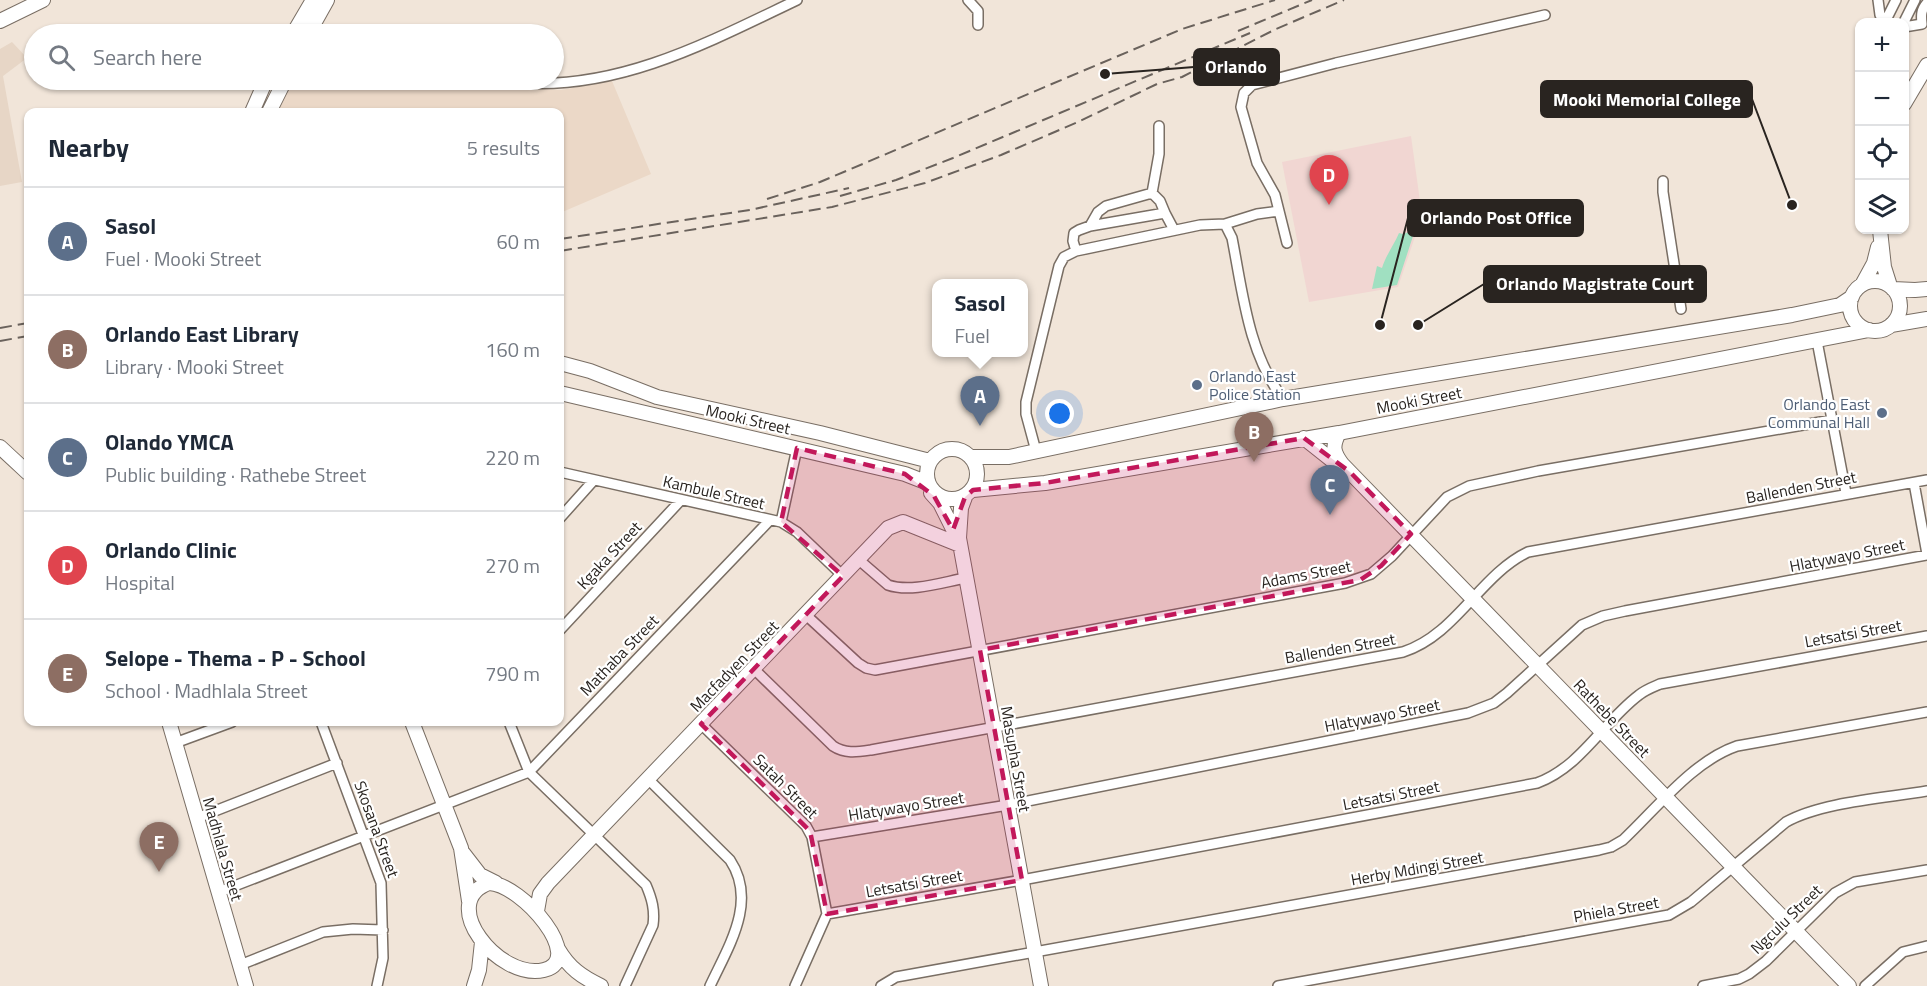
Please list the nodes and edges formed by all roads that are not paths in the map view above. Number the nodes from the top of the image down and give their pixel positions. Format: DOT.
graph roads {
  1 [pos="43,0"];
  2 [pos="301,0"];
  3 [pos="313,0"];
  4 [pos="327,0"];
  5 [pos="797,0"];
  6 [pos="968,0"];
  7 [pos="1878,0"];
  8 [pos="1896,0"];
  9 [pos="1915,0"];
  10 [pos="1927,3"];
  11 [pos="1545,15"];
  12 [pos="1883,18"];
  13 [pos="1888,18"];
  14 [pos="1907,18"];
  15 [pos="0,21"];
  16 [pos="300,24"];
  17 [pos="303,24"];
  18 [pos="307,24"];
  19 [pos="978,25"];
  20 [pos="1924,25"];
  21 [pos="1927,65"];
  22 [pos="564,83"];
  23 [pos="262,90"];
  24 [pos="280,90"];
  25 [pos="1909,97"];
  26 [pos="254,108"];
  27 [pos="271,108"];
  28 [pos="1159,126"];
  29 [pos="1663,181"];
  30 [pos="1152,194"];
  31 [pos="1280,211"];
  32 [pos="1165,213"];
  33 [pos="1225,224"];
  34 [pos="1090,226"];
  35 [pos="1174,230"];
  36 [pos="1880,236"];
  37 [pos="1287,243"];
  38 [pos="1076,251"];
  39 [pos="1862,285"];
  40 [pos="1891,288"];
  41 [pos="1927,288"];
  42 [pos="1852,297"];
  43 [pos="1681,309"];
  44 [pos="1927,319"];
  45 [pos="1891,325"];
  46 [pos="1869,330"];
  47 [pos="1817,341"];
  48 [pos="564,364"];
  49 [pos="1274,386"];
  50 [pos="564,394"];
  51 [pos="1283,399"];
  52 [pos="1269,402"];
  53 [pos="1832,420"];
  54 [pos="1339,433"];
  55 [pos="1304,438"];
  56 [pos="0,447"];
  57 [pos="797,448"];
  58 [pos="1036,451"];
  59 [pos="933,457"];
  60 [pos="971,457"];
  61 [pos="24,469"];
  62 [pos="1350,472"];
  63 [pos="564,473"];
  64 [pos="594,480"];
  65 [pos="1927,480"];
  66 [pos="922,481"];
  67 [pos="1914,483"];
  68 [pos="969,493"];
  69 [pos="1846,493"];
  70 [pos="945,498"];
  71 [pos="681,500"];
  72 [pos="564,514"];
  73 [pos="770,520"];
  74 [pos="781,522"];
  75 [pos="1411,534"];
  76 [pos="957,537"];
  77 [pos="1927,555"];
  78 [pos="859,560"];
  79 [pos="843,576"];
  80 [pos="966,578"];
  81 [pos="1474,599"];
  82 [pos="806,615"];
  83 [pos="564,626"];
  84 [pos="1927,636"];
  85 [pos="980,650"];
  86 [pos="1537,664"];
  87 [pos="754,669"];
  88 [pos="1927,712"];
  89 [pos="701,724"];
  90 [pos="170,726"];
  91 [pos="221,726"];
  92 [pos="323,726"];
  93 [pos="414,726"];
  94 [pos="511,726"];
  95 [pos="993,726"];
  96 [pos="1602,731"];
  97 [pos="175,743"];
  98 [pos="337,763"];
  99 [pos="529,772"];
  100 [pos="648,779"];
  101 [pos="1927,791"];
  102 [pos="1666,798"];
  103 [pos="444,804"];
  104 [pos="1008,805"];
  105 [pos="197,818"];
  106 [pos="364,835"];
  107 [pos="595,835"];
  108 [pos="812,837"];
  109 [pos="461,848"];
  110 [pos="1733,866"];
  111 [pos="1927,870"];
  112 [pos="1022,880"];
  113 [pos="496,883"];
  114 [pos="549,883"];
  115 [pos="219,892"];
  116 [pos="514,892"];
  117 [pos="469,903"];
  118 [pos="537,911"];
  119 [pos="827,914"];
  120 [pos="383,930"];
  121 [pos="1795,930"];
  122 [pos="482,942"];
  123 [pos="1927,946"];
  124 [pos="558,950"];
  125 [pos="1035,952"];
  126 [pos="505,963"];
  127 [pos="240,965"];
  128 [pos="542,971"];
  129 [pos="581,976"];
  130 [pos="475,984"];
  131 [pos="246,986"];
  132 [pos="376,986"];
  133 [pos="601,986"];
  134 [pos="625,986"];
  135 [pos="710,986"];
  136 [pos="795,986"];
  137 [pos="881,986"];
  138 [pos="1041,986"];
  139 [pos="1278,986"];
  140 [pos="1703,986"];
  141 [pos="1849,986"];
  142 [pos="1865,986"];
  1 -- 15 [label="main road"];
  2 -- 16 [label="main road"];
  3 -- 17 [label="main road"];
  4 -- 18 [label="main road"];
  5 -- 22 [label="street"];
  6 -- 19 [label="street"];
  7 -- 12 [label="street"];
  8 -- 13 [label="street"];
  9 -- 14 [label="street"];
  10 -- 20 [label="street"];
  11 -- 31 [label="street"];
  21 -- 25 [label="main road"];
  23 -- 26 [label="main road"];
  24 -- 27 [label="main road"];
  28 -- 30 [label="street"];
  29 -- 43 [label="street"];
  30 -- 32 [label="street"];
  30 -- 34 [label="street"];
  31 -- 33 [label="street"];
  31 -- 37 [label="street"];
  32 -- 34 [label="street"];
  32 -- 35 [label="street"];
  33 -- 35 [label="street"];
  33 -- 49 [label="street"];
  34 -- 38 [label="street"];
  35 -- 38 [label="street"];
  36 -- 39 [label="main road"];
  36 -- 40 [label="main road"];
  38 -- 58 [label="street"];
  39 -- 40 [label="main road"];
  39 -- 42 [label="main road"];
  40 -- 41 [label="main road"];
  40 -- 45 [label="main road"];
  42 -- 46 [label="main road"];
  42 -- 51 [label="main road, Mooki Street"];
  44 -- 45 [label="main road"];
  45 -- 46 [label="main road"];
  46 -- 47 [label="main road, Mooki Street"];
  47 -- 53 [label="street"];
  47 -- 54 [label="main road, Mooki Street"];
  48 -- 59 [label="main road, Mooki Street"];
  49 -- 51 [label="street"];
  49 -- 52 [label="street"];
  50 -- 57 [label="main road, Mooki Street"];
  51 -- 52 [label="main road, Mooki Street"];
  52 -- 58 [label="main road, Mooki Street"];
  53 -- 69 [label="street"];
  53 -- 75 [label="street, Adams Street"];
  54 -- 55 [label="main road, Mooki Street"];
  54 -- 62 [label="main road, Rathebe Street"];
  55 -- 62 [label="main road, Rathebe Street"];
  55 -- 68 [label="main road, Mooki Street"];
  56 -- 61 [label="main road"];
  57 -- 66 [label="main road, Mooki Street"];
  57 -- 74 [label="street"];
  58 -- 60 [label="main road, Mooki Street"];
  59 -- 60 [label="main road"];
  59 -- 66 [label="main road"];
  60 -- 68 [label="main road"];
  62 -- 75 [label="main road, Rathebe Street"];
  63 -- 64 [label="street, Kambule Street"];
  64 -- 71 [label="street, Kambule Street"];
  64 -- 72 [label="street"];
  65 -- 67 [label="street, Ballenden Street"];
  66 -- 70 [label="main road"];
  66 -- 76 [label="main road"];
  67 -- 69 [label="street, Ballenden Street"];
  67 -- 77 [label="street"];
  68 -- 70 [label="main road"];
  68 -- 76 [label="main road, Masupha Street"];
  69 -- 81 [label="street, Ballenden Street"];
  70 -- 76 [label="main road, Masupha Street"];
  71 -- 73 [label="street, Kambule Street"];
  71 -- 83 [label="street, Kgaka Street"];
  73 -- 74 [label="street, Kambule Street"];
  73 -- 99 [label="street, Mathaba Street"];
  74 -- 79 [label="street, Kambule Street"];
  75 -- 81 [label="main road, Rathebe Street"];
  75 -- 85 [label="street, Adams Street"];
  76 -- 78 [label="main road, Macfadyen Street"];
  76 -- 80 [label="main road, Masupha Street"];
  77 -- 86 [label="street, Hlatywayo Street"];
  78 -- 79 [label="main road, Macfadyen Street"];
  78 -- 80 [label="street"];
  79 -- 82 [label="main road, Macfadyen Street"];
  80 -- 85 [label="main road, Masupha Street"];
  81 -- 86 [label="main road, Rathebe Street"];
  81 -- 95 [label="street, Ballenden Street"];
  82 -- 85 [label="street, Adams Street"];
  82 -- 87 [label="main road, Macfadyen Street"];
  84 -- 96 [label="street, Letsatsi Street"];
  85 -- 95 [label="main road, Masupha Street"];
  86 -- 96 [label="main road, Rathebe Street"];
  86 -- 104 [label="street, Hlatywayo Street"];
  87 -- 89 [label="main road, Macfadyen Street"];
  87 -- 95 [label="street, Ballenden Street"];
  88 -- 102 [label="street, Herby Mdingi Street"];
  89 -- 100 [label="main road, Macfadyen Street"];
  89 -- 108 [label="street, Satah Street"];
  90 -- 97 [label="main road, Madhlala Street"];
  91 -- 97 [label="street"];
  92 -- 98 [label="street, Skosana Street"];
  93 -- 103 [label="main road"];
  94 -- 99 [label="street"];
  95 -- 104 [label="main road, Masupha Street"];
  96 -- 102 [label="main road, Rathebe Street"];
  96 -- 112 [label="street, Letsatsi Street"];
  97 -- 105 [label="main road, Madhlala Street"];
  98 -- 105 [label="street"];
  98 -- 106 [label="street, Skosana Street"];
  99 -- 103 [label="street, Mathaba Street"];
  99 -- 107 [label="street"];
  100 -- 107 [label="main road, Macfadyen Street"];
  100 -- 135 [label="street"];
  101 -- 110 [label="street, Phiela Street"];
  102 -- 110 [label="main road, Rathebe Street"];
  102 -- 125 [label="street, Herby Mdingi Street"];
  103 -- 106 [label="street, Mathaba Street"];
  103 -- 109 [label="main road"];
  104 -- 108 [label="street, Hlatywayo Street"];
  104 -- 112 [label="main road, Masupha Street"];
  105 -- 115 [label="main road, Madhlala Street"];
  106 -- 115 [label="street, Mathaba Street"];
  106 -- 120 [label="street, Skosana Street"];
  107 -- 114 [label="main road, Macfadyen Street"];
  107 -- 134 [label="street"];
  108 -- 119 [label="street, Satah Street"];
  109 -- 113 [label="main road"];
  109 -- 117 [label="main road"];
  110 -- 121 [label="main road, Rathebe Street"];
  110 -- 139 [label="street, Phiela Street"];
  111 -- 121 [label="street, Ngculu Street"];
  112 -- 119 [label="street, Letsatsi Street"];
  112 -- 125 [label="main road, Masupha Street"];
  113 -- 116 [label="main road"];
  113 -- 117 [label="main road"];
  114 -- 116 [label="main road, Macfadyen Street"];
  114 -- 118 [label="main road, Macfadyen Street"];
  115 -- 127 [label="main road, Madhlala Street"];
  116 -- 118 [label="main road"];
  117 -- 122 [label="main road"];
  118 -- 124 [label="main road"];
  119 -- 136 [label="street"];
  120 -- 127 [label="street"];
  120 -- 132 [label="street, Skosana Street"];
  121 -- 140 [label="street, Ngculu Street"];
  121 -- 141 [label="main road, Rathebe Street"];
  122 -- 126 [label="main road"];
  122 -- 130 [label="main road"];
  123 -- 142 [label="street"];
  124 -- 128 [label="main road"];
  124 -- 129 [label="main road"];
  125 -- 137 [label="street, Herby Mdingi Street"];
  125 -- 138 [label="main road, Masupha Street"];
  126 -- 128 [label="main road"];
  126 -- 130 [label="main road"];
  127 -- 131 [label="main road, Madhlala Street"];
  128 -- 129 [label="main road"];
  129 -- 133 [label="main road"];
}
